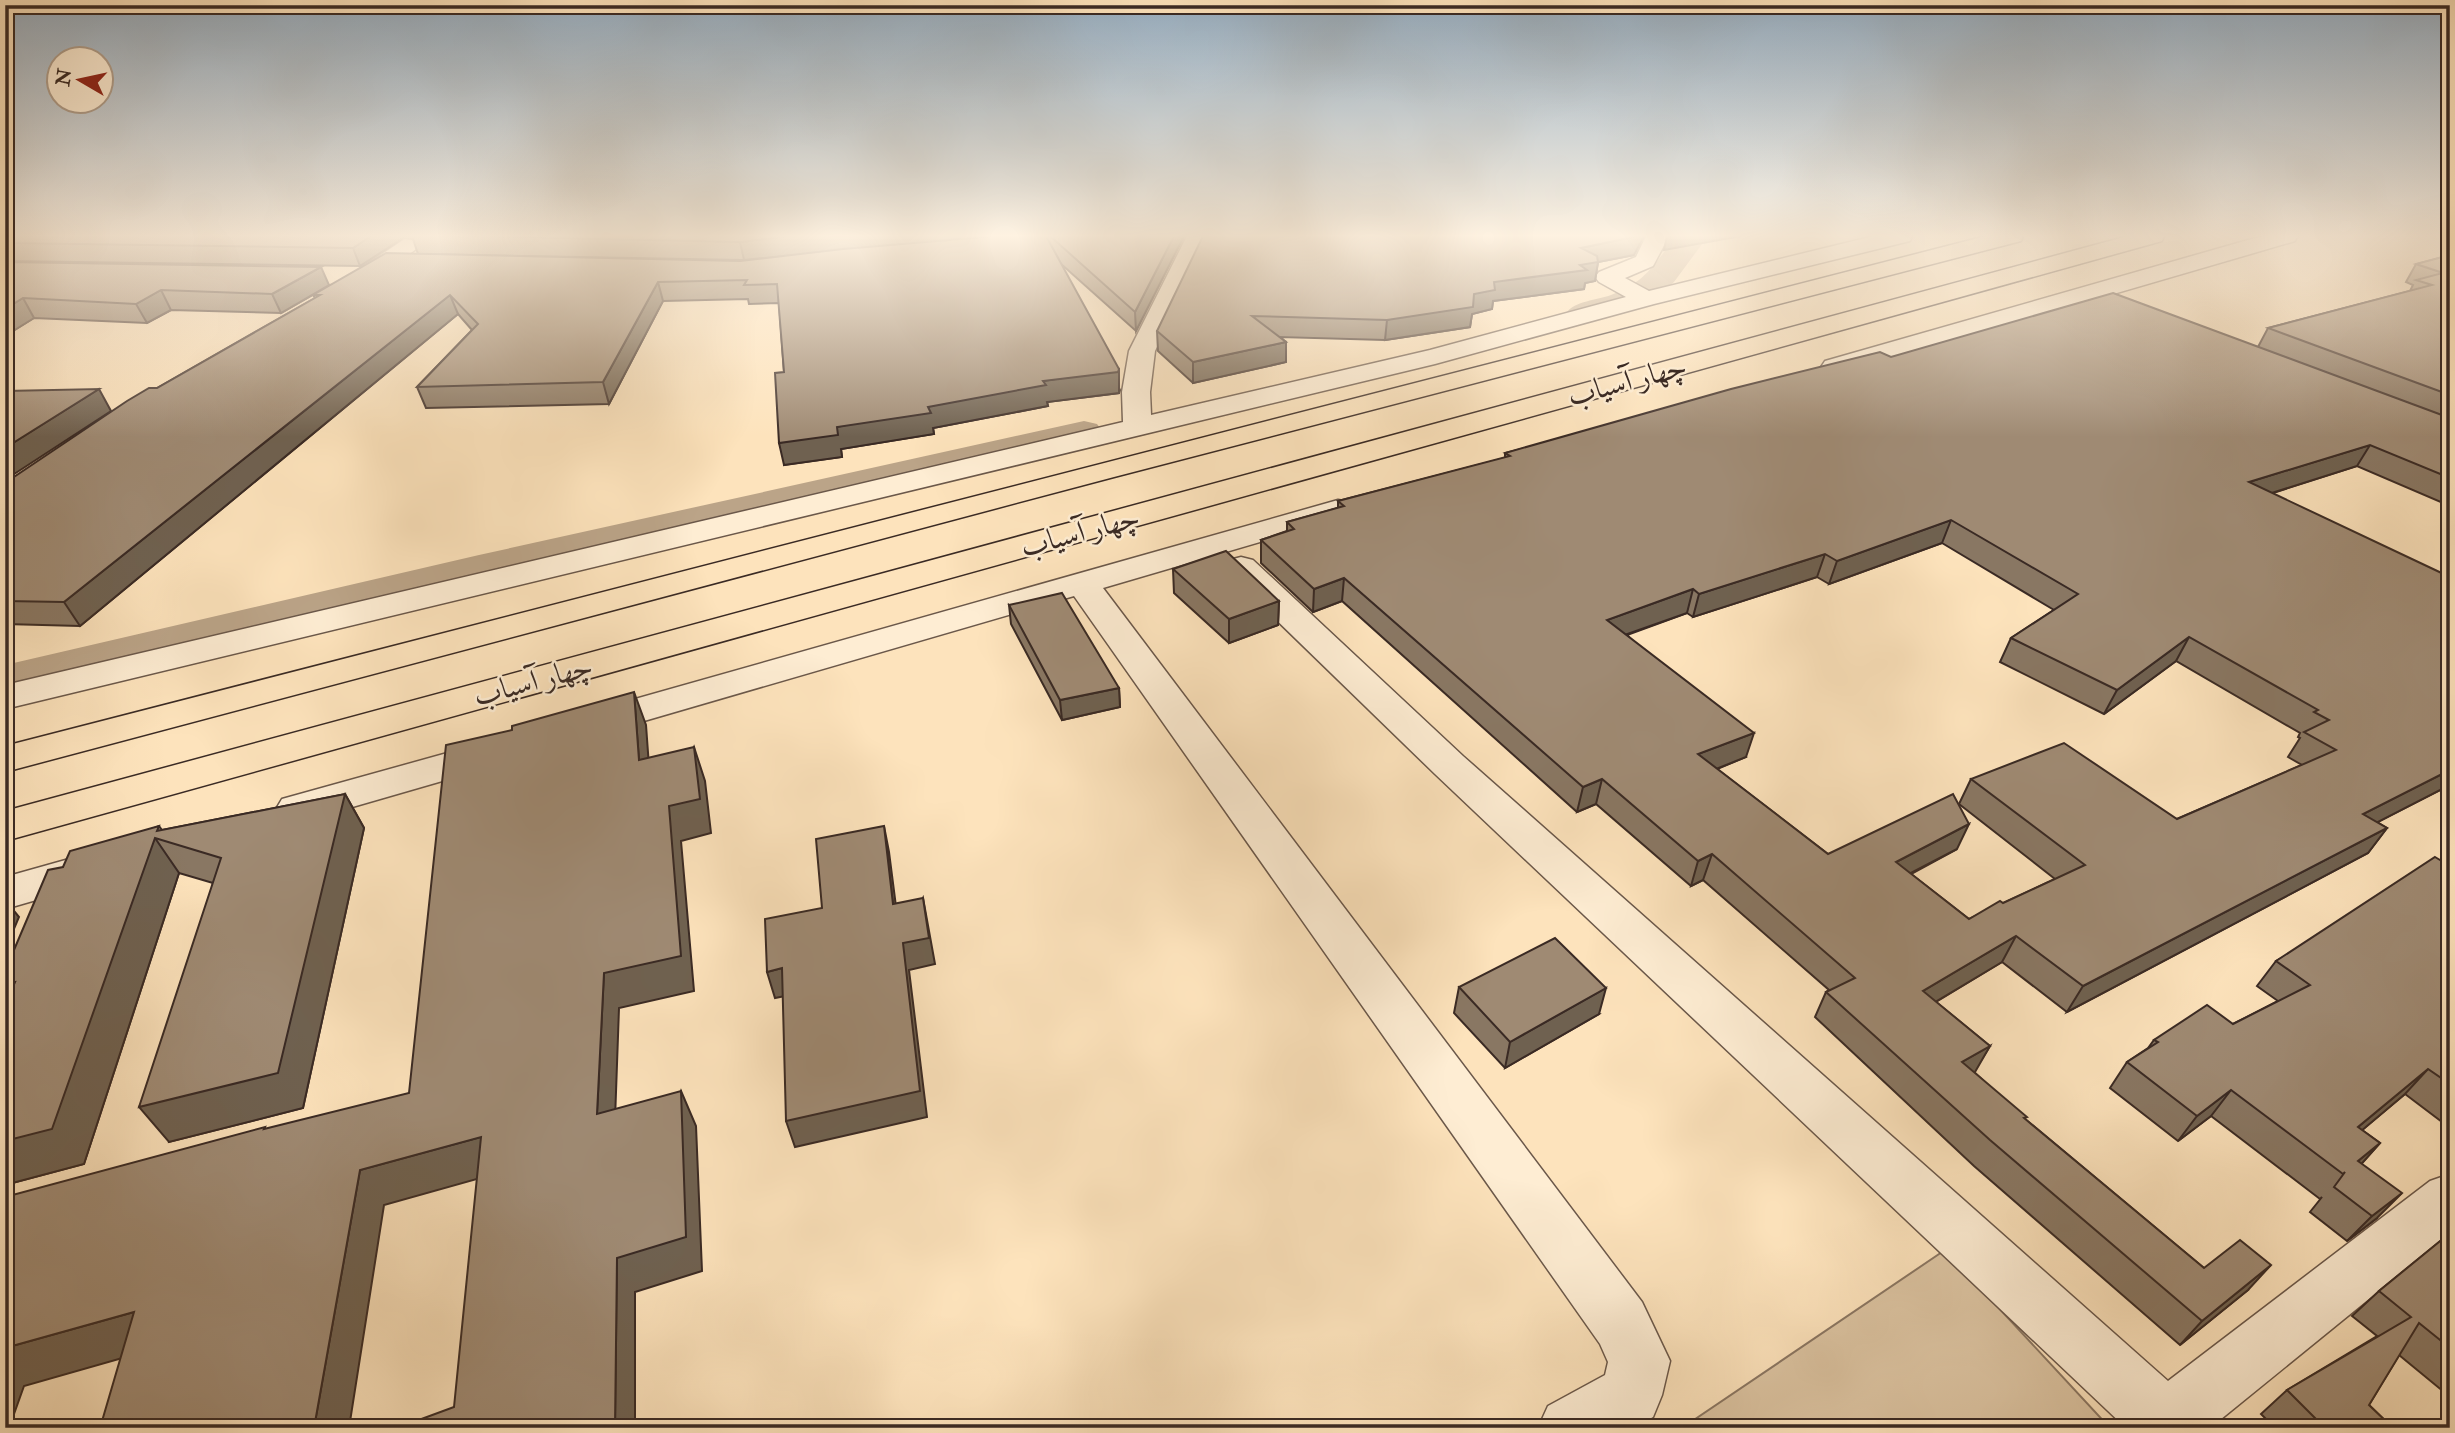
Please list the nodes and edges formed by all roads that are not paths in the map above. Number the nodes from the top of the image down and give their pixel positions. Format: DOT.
graph roads {
  1 [pos="1165,303"];
  2 [pos="1600,303"];
  3 [pos="1758,303"];
  4 [pos="1911,303"];
  5 [pos="2057,303"];
  6 [pos="2114,303"];
  7 [pos="2123,306"];
  8 [pos="1807,375"];
  9 [pos="1137,418"];
  10 [pos="1364,502"];
  11 [pos="1217,544"];
  12 [pos="1082,583"];
  13 [pos="5,697"];
  14 [pos="558,734"];
  15 [pos="518,746"];
  16 [pos="5,760"];
  17 [pos="262,819"];
  18 [pos="5,826"];
  19 [pos="128,858"];
  20 [pos="61,877"];
  21 [pos="5,893"];
  22 [pos="41,928"];
  23 [pos="2450,1199"];
  24 [pos="2170,1425"];
  25 [pos="1570,1428"];
  1 -- 9 [label="street"];
  2 -- 9 [label="street"];
  3 -- 16 [label="highway, چهار آسیاب"];
  4 -- 18 [label="highway, چهار آسیاب"];
  5 -- 8 [label="street"];
  6 -- 7 [label="street"];
  9 -- 13 [label="street"];
  10 -- 11 [label="street"];
  11 -- 12 [label="street"];
  11 -- 24 [label="street"];
  12 -- 14 [label="street"];
  12 -- 25 [label="street"];
  15 -- 17 [label="street"];
  19 -- 20 [label="street"];
  20 -- 21 [label="street"];
  20 -- 22 [label="street"];
  23 -- 24 [label="street"];
}
